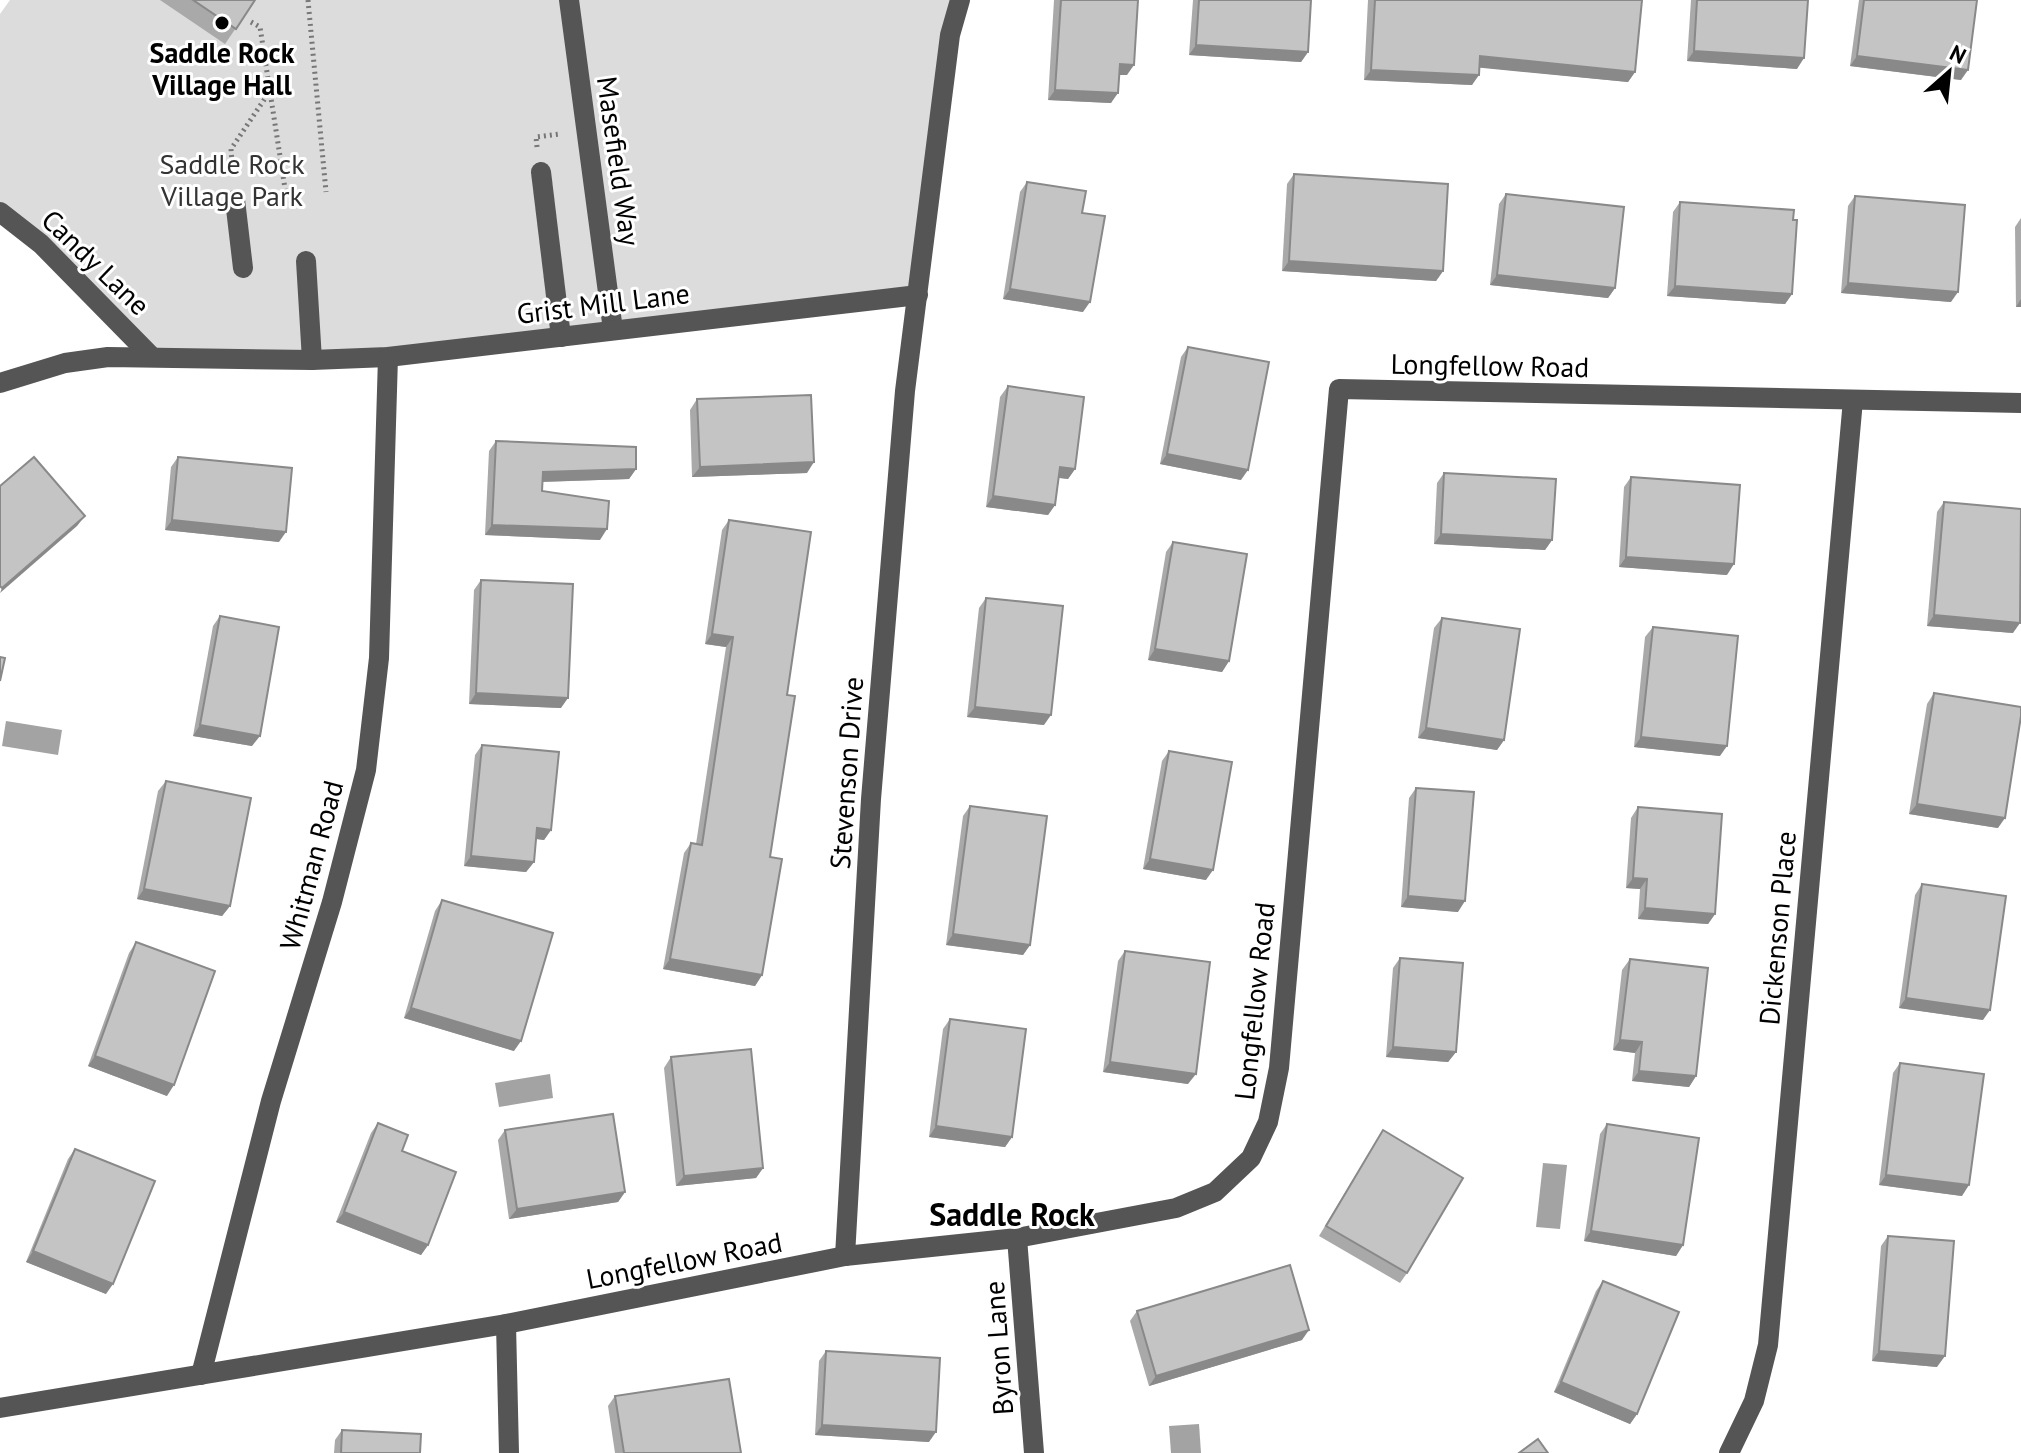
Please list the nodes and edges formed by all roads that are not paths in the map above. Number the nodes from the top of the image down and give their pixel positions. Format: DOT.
graph roads {
  1 [pos="569,0"];
  2 [pos="960,0"];
  3 [pos="541,172"];
  4 [pos="235,200"];
  5 [pos="0,212"];
  6 [pos="306,261"];
  7 [pos="243,268"];
  8 [pos="918,295"];
  9 [pos="613,330"];
  10 [pos="561,337"];
  11 [pos="151,356"];
  12 [pos="388,357"];
  13 [pos="312,360"];
  14 [pos="0,383"];
  15 [pos="1853,400"];
  16 [pos="2021,403"];
  17 [pos="1017,1238"];
  18 [pos="845,1256"];
  19 [pos="506,1324"];
  20 [pos="201,1375"];
  21 [pos="0,1408"];
  22 [pos="509,1453"];
  23 [pos="1034,1453"];
  24 [pos="1729,1453"];
  1 -- 9 [label="street, Masefield Way"];
  2 -- 8 [label="street"];
  3 -- 10 [label="street"];
  4 -- 7 [label="street"];
  5 -- 11 [label="street, Candy Lane"];
  6 -- 13 [label="street"];
  8 -- 9 [label="street, Grist Mill Lane"];
  8 -- 18 [label="street, Stevenson Drive"];
  9 -- 10 [label="street, Grist Mill Lane"];
  10 -- 12 [label="street, Grist Mill Lane"];
  11 -- 13 [label="street, Grist Mill Lane"];
  11 -- 14 [label="street, Grist Mill Lane"];
  12 -- 13 [label="street, Grist Mill Lane"];
  12 -- 20 [label="street, Whitman Road"];
  15 -- 16 [label="street, Longfellow Road"];
  15 -- 17 [label="street, Longfellow Road"];
  15 -- 24 [label="street, Dickenson Place"];
  17 -- 18 [label="street, Longfellow Road"];
  17 -- 23 [label="street, Byron Lane"];
  18 -- 19 [label="street, Longfellow Road"];
  19 -- 20 [label="street, Longfellow Road"];
  19 -- 22 [label="street"];
  20 -- 21 [label="street, Longfellow Road"];
}
